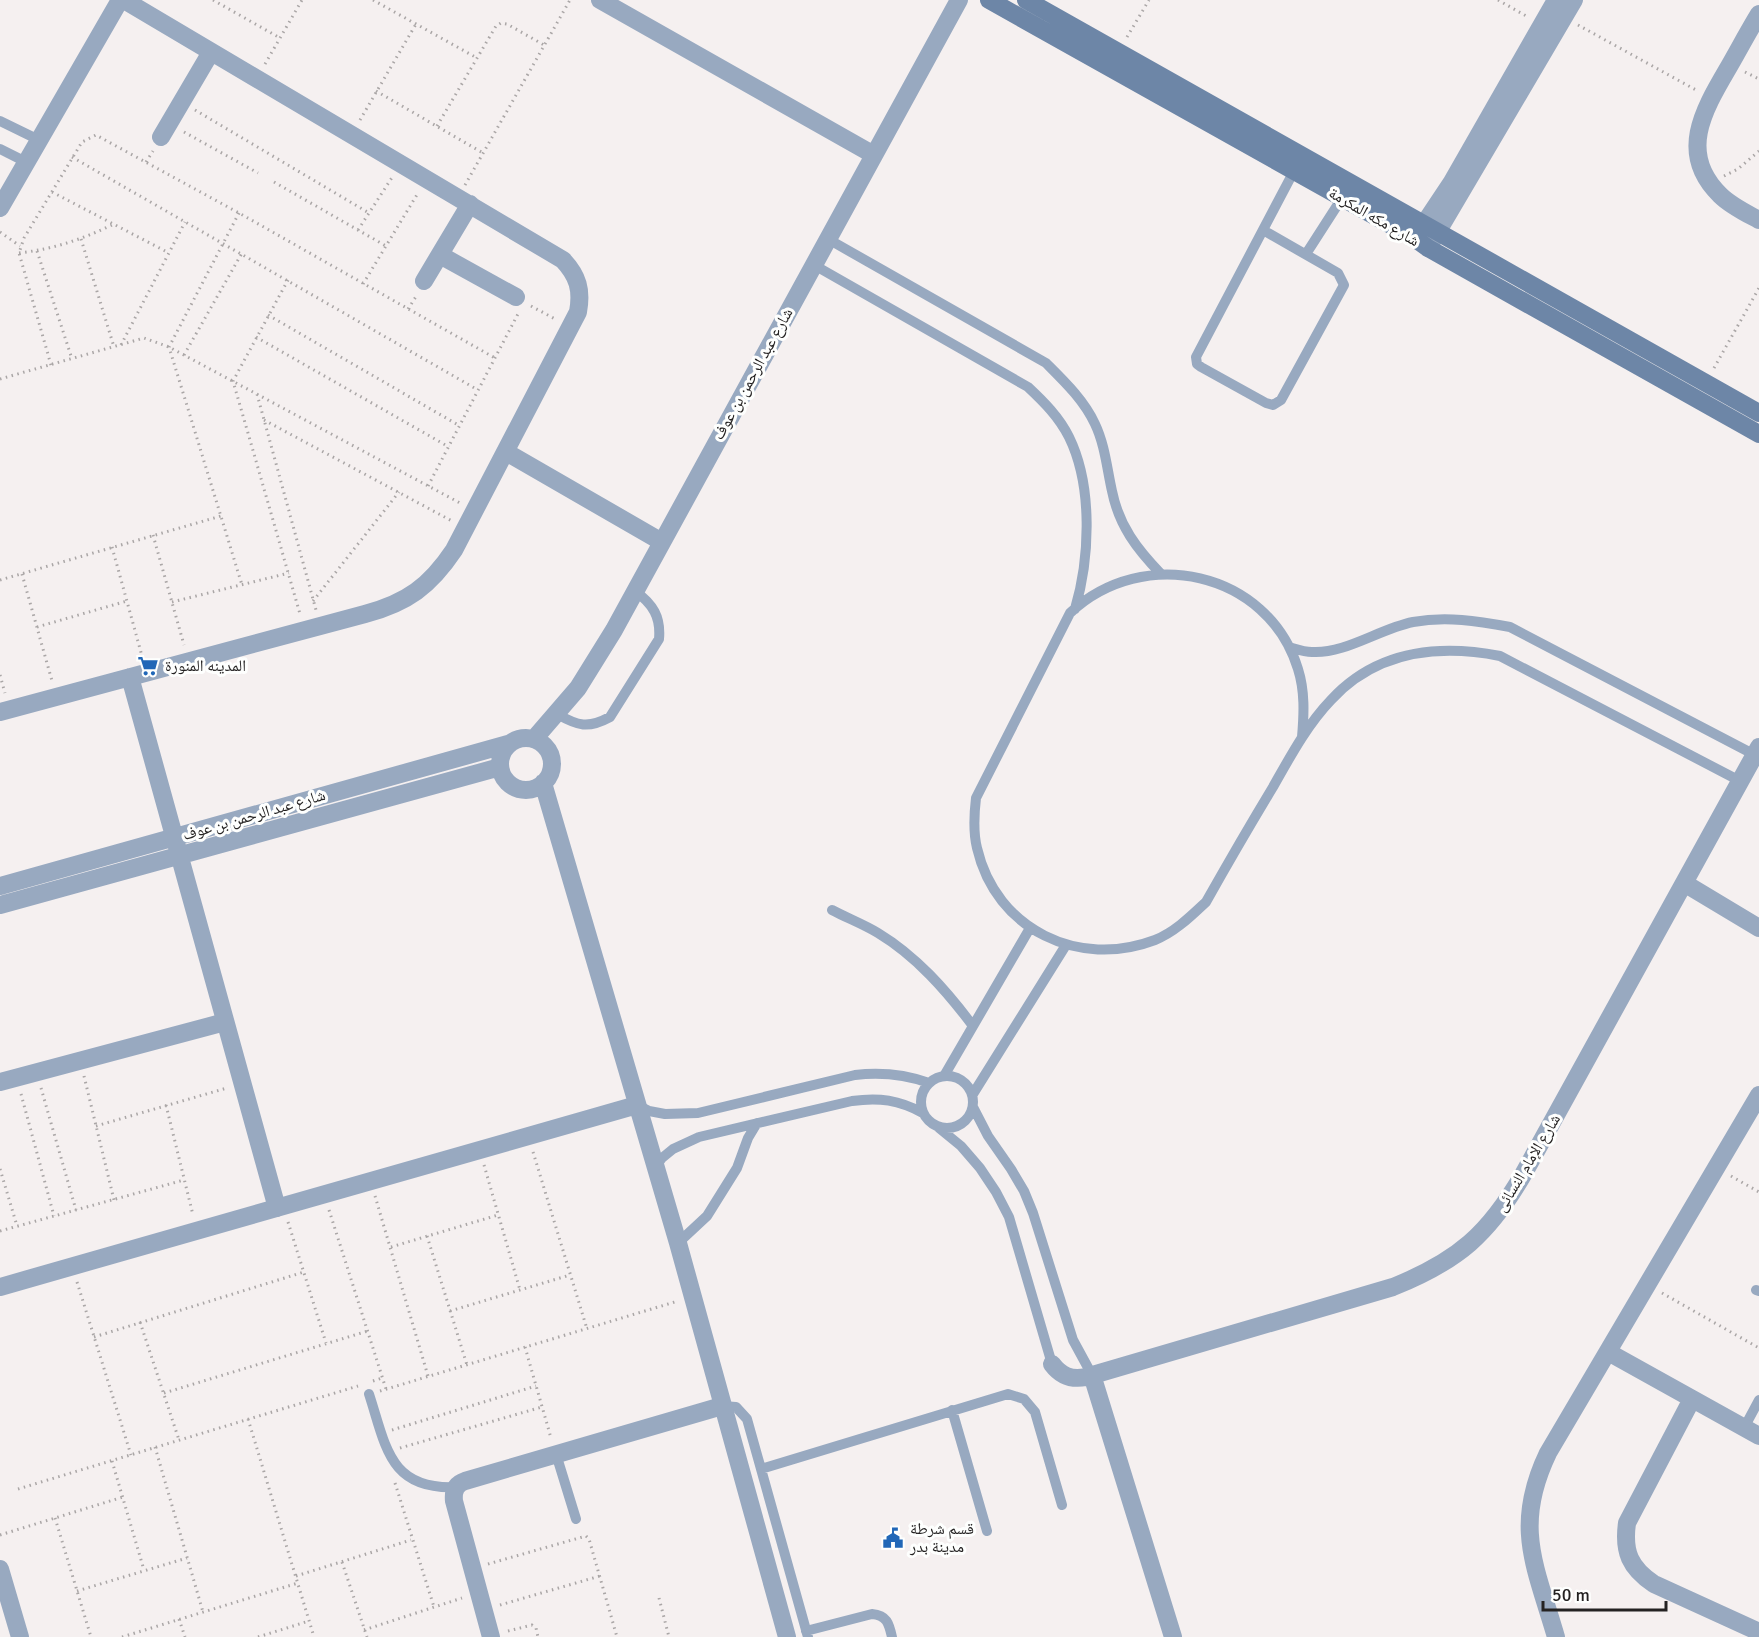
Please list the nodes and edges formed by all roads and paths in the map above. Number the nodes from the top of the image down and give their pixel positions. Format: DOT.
graph roads {
  1 [pos="122,0"];
  2 [pos="213,0"];
  3 [pos="302,0"];
  4 [pos="373,0"];
  5 [pos="570,0"];
  6 [pos="600,0"];
  7 [pos="959,0"];
  8 [pos="989,0"];
  9 [pos="1026,0"];
  10 [pos="1149,0"];
  11 [pos="1498,0"];
  12 [pos="1556,0"];
  13 [pos="1574,0"];
  14 [pos="222,2"];
  15 [pos="1759,14"];
  16 [pos="1564,17"];
  17 [pos="416,24"];
  18 [pos="1542,26"];
  19 [pos="280,38"];
  20 [pos="544,45"];
  21 [pos="211,51"];
  22 [pos="1119,52"];
  23 [pos="477,58"];
  24 [pos="257,78"];
  25 [pos="376,91"];
  26 [pos="1711,98"];
  27 [pos="181,102"];
  28 [pos="0,121"];
  29 [pos="437,126"];
  30 [pos="165,130"];
  31 [pos="352,134"];
  32 [pos="39,140"];
  33 [pos="0,149"];
  34 [pos="1759,151"];
  35 [pos="483,153"];
  36 [pos="874,154"];
  37 [pos="72,158"];
  38 [pos="26,162"];
  39 [pos="401,163"];
  40 [pos="1294,171"];
  41 [pos="258,173"];
  42 [pos="427,178"];
  43 [pos="1708,181"];
  44 [pos="274,183"];
  45 [pos="52,192"];
  46 [pos="1342,198"];
  47 [pos="464,200"];
  48 [pos="0,207"];
  49 [pos="239,213"];
  50 [pos="369,213"];
  51 [pos="1759,220"];
  52 [pos="185,222"];
  53 [pos="114,224"];
  54 [pos="358,230"];
  55 [pos="1263,230"];
  56 [pos="0,232"];
  57 [pos="1426,236"];
  58 [pos="81,239"];
  59 [pos="828,239"];
  60 [pos="224,243"];
  61 [pos="20,246"];
  62 [pos="386,246"];
  63 [pos="37,251"];
  64 [pos="19,253"];
  65 [pos="169,253"];
  66 [pos="242,253"];
  67 [pos="1305,254"];
  68 [pos="440,255"];
  69 [pos="814,265"];
  70 [pos="288,280"];
  71 [pos="424,281"];
  72 [pos="363,284"];
  73 [pos="1759,288"];
  74 [pos="520,300"];
  75 [pos="268,315"];
  76 [pos="570,328"];
  77 [pos="256,337"];
  78 [pos="121,345"];
  79 [pos="114,347"];
  80 [pos="169,347"];
  81 [pos="184,355"];
  82 [pos="495,358"];
  83 [pos="72,359"];
  84 [pos="51,365"];
  85 [pos="0,379"];
  86 [pos="232,381"];
  87 [pos="1706,383"];
  88 [pos="478,390"];
  89 [pos="257,393"];
  90 [pos="1759,413"];
  91 [pos="264,420"];
  92 [pos="460,426"];
  93 [pos="1759,434"];
  94 [pos="449,447"];
  95 [pos="506,452"];
  96 [pos="428,486"];
  97 [pos="399,492"];
  98 [pos="475,511"];
  99 [pos="221,516"];
  100 [pos="466,528"];
  101 [pos="153,535"];
  102 [pos="662,542"];
  103 [pos="112,547"];
  104 [pos="289,573"];
  105 [pos="1161,573"];
  106 [pos="22,574"];
  107 [pos="0,580"];
  108 [pos="242,585"];
  109 [pos="635,591"];
  110 [pos="313,600"];
  111 [pos="127,601"];
  112 [pos="172,602"];
  113 [pos="1075,609"];
  114 [pos="37,627"];
  115 [pos="312,629"];
  116 [pos="1289,647"];
  117 [pos="189,662"];
  118 [pos="139,675"];
  119 [pos="56,697"];
  120 [pos="0,712"];
  121 [pos="557,714"];
  122 [pos="1302,737"];
  123 [pos="534,739"];
  124 [pos="508,744"];
  125 [pos="1757,751"];
  126 [pos="500,766"];
  127 [pos="1740,781"];
  128 [pos="543,783"];
  129 [pos="174,837"];
  130 [pos="179,855"];
  131 [pos="1684,883"];
  132 [pos="0,886"];
  133 [pos="0,905"];
  134 [pos="832,910"];
  135 [pos="1030,928"];
  136 [pos="1759,928"];
  137 [pos="1066,945"];
  138 [pos="225,1022"];
  139 [pos="973,1026"];
  140 [pos="80,1061"];
  141 [pos="37,1072"];
  142 [pos="944,1076"];
  143 [pos="8,1080"];
  144 [pos="242,1083"];
  145 [pos="929,1083"];
  146 [pos="973,1094"];
  147 [pos="1759,1095"];
  148 [pos="637,1105"];
  149 [pos="166,1106"];
  150 [pos="973,1107"];
  151 [pos="923,1113"];
  152 [pos="757,1123"];
  153 [pos="96,1126"];
  154 [pos="939,1128"];
  155 [pos="528,1136"];
  156 [pos="479,1150"];
  157 [pos="654,1167"];
  158 [pos="1716,1168"];
  159 [pos="0,1169"];
  160 [pos="184,1180"];
  161 [pos="371,1181"];
  162 [pos="1759,1192"];
  163 [pos="324,1194"];
  164 [pos="114,1200"];
  165 [pos="280,1207"];
  166 [pos="76,1210"];
  167 [pos="498,1215"];
  168 [pos="54,1216"];
  169 [pos="17,1226"];
  170 [pos="0,1231"];
  171 [pos="197,1231"];
  172 [pos="427,1236"];
  173 [pos="678,1243"];
  174 [pos="390,1247"];
  175 [pos="72,1266"];
  176 [pos="304,1272"];
  177 [pos="570,1275"];
  178 [pos="1647,1285"];
  179 [pos="0,1287"];
  180 [pos="520,1290"];
  181 [pos="691,1298"];
  182 [pos="450,1311"];
  183 [pos="140,1323"];
  184 [pos="587,1329"];
  185 [pos="368,1331"];
  186 [pos="94,1336"];
  187 [pos="326,1343"];
  188 [pos="525,1347"];
  189 [pos="1759,1348"];
  190 [pos="1608,1352"];
  191 [pos="1052,1364"];
  192 [pos="466,1365"];
  193 [pos="1092,1375"];
  194 [pos="428,1376"];
  195 [pos="382,1378"];
  196 [pos="371,1382"];
  197 [pos="360,1385"];
  198 [pos="536,1386"];
  199 [pos="386,1389"];
  200 [pos="164,1393"];
  201 [pos="369,1394"];
  202 [pos="1692,1399"];
  203 [pos="1759,1400"];
  204 [pos="722,1406"];
  205 [pos="542,1407"];
  206 [pos="952,1410"];
  207 [pos="248,1419"];
  208 [pos="1752,1432"];
  209 [pos="382,1434"];
  210 [pos="179,1440"];
  211 [pos="155,1447"];
  212 [pos="388,1452"];
  213 [pos="556,1454"];
  214 [pos="131,1455"];
  215 [pos="112,1461"];
  216 [pos="399,1469"];
  217 [pos="761,1469"];
  218 [pos="456,1487"];
  219 [pos="18,1489"];
  220 [pos="123,1497"];
  221 [pos="1062,1505"];
  222 [pos="55,1518"];
  223 [pos="576,1519"];
  224 [pos="987,1531"];
  225 [pos="0,1535"];
  226 [pos="412,1540"];
  227 [pos="187,1558"];
  228 [pos="342,1562"];
  229 [pos="0,1569"];
  230 [pos="473,1569"];
  231 [pos="144,1570"];
  232 [pos="296,1576"];
  233 [pos="600,1576"];
  234 [pos="298,1583"];
  235 [pos="77,1591"];
  236 [pos="658,1598"];
  237 [pos="481,1601"];
  238 [pos="434,1607"];
  239 [pos="203,1612"];
  240 [pos="179,1619"];
  241 [pos="309,1621"];
  242 [pos="364,1630"];
  243 [pos="142,1631"];
  244 [pos="1759,1632"];
  245 [pos="807,1634"];
  246 [pos="265,1636"];
  247 [pos="491,1636"];
  248 [pos="20,1637"];
  249 [pos="91,1637"];
  250 [pos="122,1637"];
  251 [pos="144,1637"];
  252 [pos="185,1637"];
  253 [pos="258,1637"];
  254 [pos="314,1637"];
  255 [pos="367,1637"];
  256 [pos="538,1637"];
  257 [pos="617,1637"];
  258 [pos="669,1637"];
  259 [pos="788,1637"];
  260 [pos="892,1637"];
  261 [pos="1173,1637"];
  262 [pos="1556,1637"];
  1 -- 21 [label="street"];
  1 -- 32 [label="street"];
  2 -- 14 [label="path"];
  3 -- 19 [label="path"];
  4 -- 17 [label="path"];
  5 -- 20 [label="path"];
  6 -- 36 [label="street"];
  7 -- 36 [label="street, شارع عبد الرحمن بن عوف"];
  8 -- 40 [label="street, شارع مكه المكرمة"];
  9 -- 22 [label="street, شارع مكه المكرمة"];
  10 -- 22 [label="path"];
  11 -- 18 [label="path"];
  12 -- 18 [label="street"];
  13 -- 16 [label="street"];
  14 -- 19 [label="path"];
  15 -- 26 [label="street"];
  16 -- 26 [label="path"];
  16 -- 57 [label="street"];
  17 -- 23 [label="path"];
  17 -- 25 [label="path"];
  18 -- 57 [label="street"];
  19 -- 24 [label="path"];
  20 -- 23 [label="path"];
  20 -- 35 [label="path"];
  21 -- 24 [label="street"];
  21 -- 27 [label="street"];
  22 -- 57 [label="street, شارع مكه المكرمة"];
  23 -- 29 [label="path"];
  24 -- 31 [label="street"];
  25 -- 29 [label="path"];
  25 -- 31 [label="path"];
  26 -- 43 [label="street"];
  27 -- 30 [label="street"];
  27 -- 50 [label="path"];
  28 -- 32 [label="lane"];
  29 -- 35 [label="path"];
  30 -- 41 [label="path"];
  31 -- 39 [label="street"];
  32 -- 38 [label="street"];
  33 -- 38 [label="lane"];
  34 -- 43 [label="path"];
  35 -- 47 [label="path"];
  36 -- 59 [label="street, شارع عبد الرحمن بن عوف"];
  37 -- 45 [label="path"];
  37 -- 49 [label="path"];
  37 -- 52 [label="path"];
  38 -- 48 [label="street"];
  39 -- 42 [label="street"];
  39 -- 50 [label="path"];
  40 -- 46 [label="street, شارع مكه المكرمة"];
  40 -- 55 [label="lane"];
  42 -- 47 [label="street"];
  42 -- 62 [label="path"];
  43 -- 51 [label="street"];
  44 -- 54 [label="path"];
  45 -- 53 [label="path"];
  45 -- 61 [label="path"];
  46 -- 57 [label="street, شارع مكه المكرمة"];
  46 -- 67 [label="lane"];
  47 -- 68 [label="street"];
  47 -- 76 [label="street"];
  49 -- 60 [label="path"];
  49 -- 72 [label="path"];
  50 -- 54 [label="path"];
  52 -- 60 [label="path"];
  52 -- 65 [label="path"];
  53 -- 58 [label="path"];
  53 -- 65 [label="path"];
  54 -- 62 [label="path"];
  55 -- 67 [label="lane"];
  55 -- 67 [label="lane"];
  56 -- 61 [label="path"];
  57 -- 87 [label="street, شارع مكه المكرمة"];
  57 -- 93 [label="street, شارع مكه المكرمة"];
  58 -- 63 [label="path"];
  58 -- 79 [label="path"];
  59 -- 69 [label="street, شارع عبد الرحمن بن عوف"];
  59 -- 105 [label="lane"];
  60 -- 66 [label="path"];
  60 -- 80 [label="path"];
  61 -- 64 [label="path"];
  62 -- 72 [label="path"];
  63 -- 64 [label="path"];
  63 -- 83 [label="path"];
  64 -- 84 [label="path"];
  65 -- 78 [label="path"];
  66 -- 70 [label="path"];
  66 -- 81 [label="path"];
  68 -- 71 [label="street"];
  68 -- 74 [label="street"];
  69 -- 102 [label="street, شارع عبد الرحمن بن عوف"];
  69 -- 113 [label="lane"];
  70 -- 75 [label="path"];
  70 -- 88 [label="path"];
  72 -- 82 [label="path"];
  73 -- 87 [label="path"];
  74 -- 76 [label="path"];
  74 -- 82 [label="path"];
  75 -- 77 [label="path"];
  75 -- 92 [label="path"];
  76 -- 95 [label="street"];
  77 -- 86 [label="path"];
  77 -- 94 [label="path"];
  78 -- 79 [label="path"];
  78 -- 80 [label="path"];
  79 -- 83 [label="path"];
  80 -- 81 [label="path"];
  80 -- 99 [label="path"];
  81 -- 86 [label="path"];
  82 -- 88 [label="path"];
  83 -- 84 [label="path"];
  84 -- 85 [label="path"];
  86 -- 89 [label="path"];
  86 -- 104 [label="path"];
  87 -- 90 [label="street, شارع مكه المكرمة"];
  88 -- 92 [label="path"];
  89 -- 91 [label="path"];
  89 -- 96 [label="path"];
  91 -- 97 [label="path"];
  91 -- 110 [label="path"];
  92 -- 94 [label="path"];
  94 -- 96 [label="path"];
  95 -- 98 [label="street"];
  95 -- 102 [label="street"];
  96 -- 98 [label="path"];
  97 -- 100 [label="path"];
  97 -- 110 [label="path"];
  98 -- 100 [label="street"];
  99 -- 101 [label="path"];
  99 -- 108 [label="path"];
  100 -- 115 [label="street"];
  101 -- 103 [label="path"];
  101 -- 112 [label="path"];
  102 -- 109 [label="street, شارع عبد الرحمن بن عوف"];
  103 -- 106 [label="path"];
  103 -- 111 [label="path"];
  104 -- 108 [label="path"];
  104 -- 115 [label="path"];
  105 -- 113 [label="lane"];
  105 -- 116 [label="lane"];
  106 -- 107 [label="path"];
  106 -- 114 [label="path"];
  108 -- 112 [label="path"];
  109 -- 121 [label="street, شارع عبد الرحمن بن عوف"];
  109 -- 121 [label="lane"];
  110 -- 115 [label="path"];
  111 -- 114 [label="path"];
  111 -- 118 [label="path"];
  112 -- 117 [label="path"];
  113 -- 135 [label="lane"];
  114 -- 119 [label="path"];
  115 -- 117 [label="street"];
  116 -- 122 [label="lane"];
  116 -- 125 [label="lane"];
  117 -- 118 [label="street"];
  118 -- 119 [label="street"];
  118 -- 129 [label="street"];
  119 -- 120 [label="street"];
  121 -- 123 [label="street, شارع عبد الرحمن بن عوف"];
  122 -- 127 [label="lane"];
  122 -- 137 [label="lane"];
  123 -- 124 [label="street"];
  123 -- 128 [label="street"];
  124 -- 126 [label="street"];
  124 -- 129 [label="street, شارع عبد الرحمن بن عوف"];
  125 -- 127 [label="street, شارع الإمام النسائى"];
  126 -- 128 [label="street"];
  126 -- 130 [label="street, شارع عبد الرحمن بن عوف"];
  127 -- 131 [label="street, شارع الإمام النسائى"];
  128 -- 148 [label="street"];
  129 -- 130 [label="street"];
  129 -- 132 [label="street, شارع عبد الرحمن بن عوف"];
  130 -- 133 [label="street, شارع عبد الرحمن بن عوف"];
  130 -- 138 [label="street"];
  131 -- 136 [label="street"];
  131 -- 193 [label="street, شارع الإمام النسائى"];
  134 -- 139 [label="lane"];
  135 -- 137 [label="lane"];
  135 -- 139 [label="lane"];
  137 -- 146 [label="lane"];
  138 -- 140 [label="street"];
  138 -- 144 [label="street"];
  139 -- 142 [label="lane"];
  140 -- 141 [label="street"];
  140 -- 153 [label="path"];
  141 -- 143 [label="street"];
  141 -- 166 [label="path"];
  142 -- 145 [label="lane"];
  142 -- 146 [label="lane"];
  143 -- 168 [label="path"];
  144 -- 149 [label="path"];
  144 -- 165 [label="street"];
  145 -- 148 [label="lane"];
  145 -- 151 [label="lane"];
  146 -- 150 [label="lane"];
  147 -- 158 [label="street"];
  148 -- 155 [label="street"];
  148 -- 157 [label="street"];
  149 -- 153 [label="path"];
  149 -- 160 [label="path"];
  150 -- 154 [label="lane"];
  150 -- 193 [label="lane"];
  151 -- 152 [label="lane"];
  151 -- 154 [label="lane"];
  152 -- 157 [label="lane"];
  152 -- 173 [label="lane"];
  153 -- 164 [label="path"];
  154 -- 191 [label="lane"];
  155 -- 156 [label="street"];
  155 -- 177 [label="path"];
  156 -- 161 [label="street"];
  156 -- 167 [label="path"];
  157 -- 173 [label="street"];
  158 -- 162 [label="path"];
  158 -- 178 [label="street"];
  159 -- 169 [label="path"];
  160 -- 164 [label="path"];
  160 -- 171 [label="path"];
  161 -- 163 [label="street"];
  161 -- 174 [label="path"];
  163 -- 165 [label="street"];
  163 -- 185 [label="path"];
  164 -- 166 [label="path"];
  165 -- 171 [label="street"];
  165 -- 176 [label="path"];
  166 -- 168 [label="path"];
  167 -- 172 [label="path"];
  167 -- 180 [label="path"];
  168 -- 169 [label="path"];
  169 -- 170 [label="path"];
  171 -- 175 [label="street"];
  172 -- 174 [label="path"];
  172 -- 182 [label="path"];
  173 -- 181 [label="street"];
  174 -- 194 [label="path"];
  175 -- 179 [label="street"];
  175 -- 186 [label="path"];
  176 -- 183 [label="path"];
  176 -- 187 [label="path"];
  177 -- 180 [label="path"];
  177 -- 184 [label="path"];
  178 -- 189 [label="path"];
  178 -- 190 [label="street"];
  180 -- 182 [label="path"];
  181 -- 184 [label="path"];
  181 -- 204 [label="street"];
  182 -- 192 [label="path"];
  183 -- 186 [label="path"];
  183 -- 200 [label="path"];
  184 -- 188 [label="path"];
  185 -- 187 [label="path"];
  185 -- 195 [label="path"];
  186 -- 214 [label="path"];
  187 -- 200 [label="path"];
  188 -- 192 [label="path"];
  188 -- 198 [label="path"];
  190 -- 202 [label="street"];
  190 -- 262 [label="street"];
  191 -- 193 [label="street, شارع الإمام النسائى"];
  192 -- 194 [label="path"];
  193 -- 261 [label="street"];
  194 -- 199 [label="path"];
  195 -- 196 [label="path"];
  195 -- 199 [label="path"];
  197 -- 207 [label="path"];
  198 -- 205 [label="path"];
  198 -- 209 [label="path"];
  199 -- 201 [label="path"];
  200 -- 210 [label="path"];
  201 -- 209 [label="lane"];
  202 -- 208 [label="street"];
  202 -- 244 [label="street"];
  203 -- 208 [label="lane"];
  204 -- 213 [label="street"];
  204 -- 217 [label="lane"];
  204 -- 259 [label="street"];
  205 -- 212 [label="path"];
  205 -- 213 [label="path"];
  206 -- 217 [label="lane"];
  206 -- 221 [label="lane"];
  206 -- 224 [label="lane"];
  207 -- 210 [label="path"];
  207 -- 232 [label="path"];
  209 -- 212 [label="lane"];
  210 -- 211 [label="path"];
  211 -- 214 [label="path"];
  211 -- 227 [label="path"];
  212 -- 216 [label="lane"];
  213 -- 218 [label="street"];
  213 -- 223 [label="lane"];
  214 -- 215 [label="path"];
  215 -- 219 [label="path"];
  215 -- 220 [label="path"];
  216 -- 218 [label="lane"];
  216 -- 226 [label="path"];
  217 -- 245 [label="lane"];
  218 -- 230 [label="street"];
  220 -- 222 [label="path"];
  220 -- 231 [label="path"];
  222 -- 225 [label="path"];
  222 -- 235 [label="path"];
  226 -- 228 [label="path"];
  226 -- 238 [label="path"];
  227 -- 231 [label="path"];
  227 -- 239 [label="path"];
  228 -- 232 [label="path"];
  228 -- 242 [label="path"];
  229 -- 248 [label="street"];
  230 -- 233 [label="path"];
  230 -- 237 [label="street"];
  231 -- 235 [label="path"];
  232 -- 234 [label="path"];
  233 -- 237 [label="path"];
  233 -- 257 [label="path"];
  234 -- 239 [label="path"];
  234 -- 241 [label="path"];
  235 -- 249 [label="path"];
  236 -- 258 [label="path"];
  237 -- 238 [label="path"];
  237 -- 247 [label="street"];
  238 -- 242 [label="path"];
  239 -- 240 [label="path"];
  240 -- 243 [label="path"];
  240 -- 252 [label="path"];
  241 -- 246 [label="path"];
  241 -- 254 [label="path"];
  242 -- 255 [label="path"];
  243 -- 250 [label="path"];
  243 -- 251 [label="path"];
  245 -- 260 [label="lane"];
  246 -- 253 [label="path"];
  247 -- 256 [label="path"];
}
